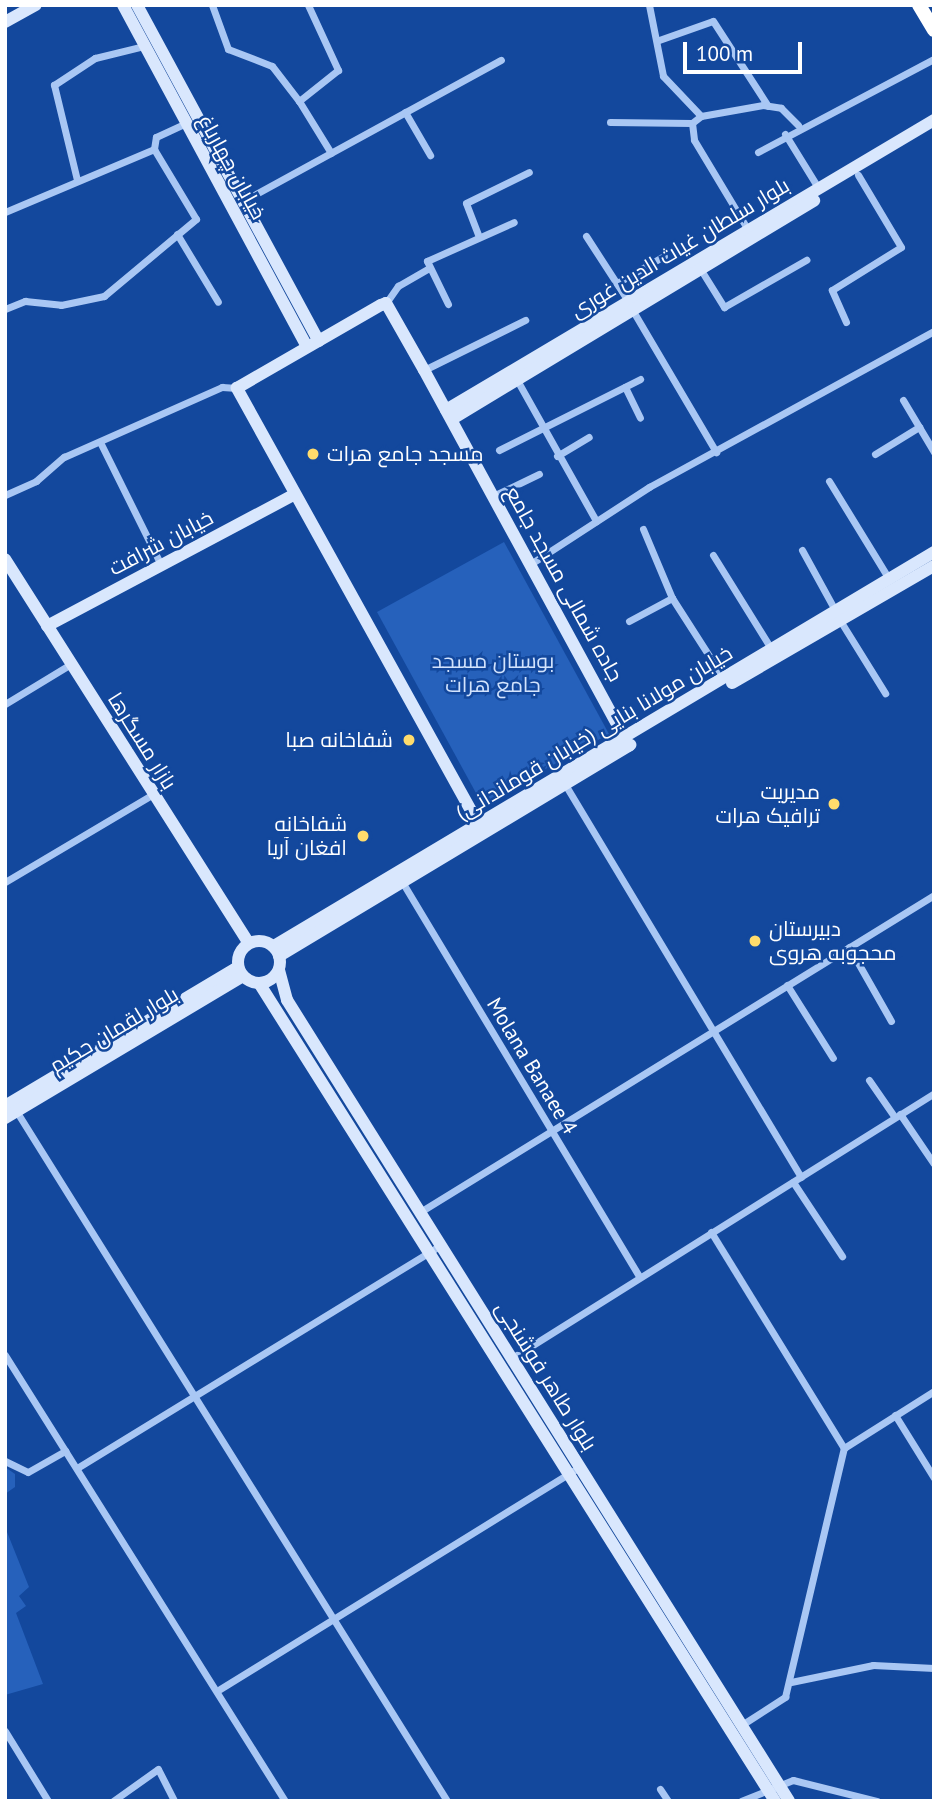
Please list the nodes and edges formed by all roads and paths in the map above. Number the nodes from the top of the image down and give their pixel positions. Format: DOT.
graph roads {
  1 [pos="36,5"];
  2 [pos="122,5"];
  3 [pos="137,5"];
  4 [pos="212,5"];
  5 [pos="308,5"];
  6 [pos="649,5"];
  7 [pos="919,5"];
  8 [pos="5,22"];
  9 [pos="934,30"];
  10 [pos="659,40"];
  11 [pos="144,46"];
  12 [pos="934,59"];
  13 [pos="501,60"];
  14 [pos="299,102"];
  15 [pos="768,106"];
  16 [pos="405,112"];
  17 [pos="701,116"];
  18 [pos="934,120"];
  19 [pos="610,122"];
  20 [pos="186,123"];
  21 [pos="692,123"];
  22 [pos="798,125"];
  23 [pos="934,129"];
  24 [pos="785,134"];
  25 [pos="154,149"];
  26 [pos="758,152"];
  27 [pos="331,153"];
  28 [pos="430,155"];
  29 [pos="529,172"];
  30 [pos="858,175"];
  31 [pos="77,180"];
  32 [pos="818,189"];
  33 [pos="243,201"];
  34 [pos="5,212"];
  35 [pos="513,222"];
  36 [pos="748,230"];
  37 [pos="177,234"];
  38 [pos="586,236"];
  39 [pos="479,237"];
  40 [pos="664,256"];
  41 [pos="806,260"];
  42 [pos="427,269"];
  43 [pos="701,270"];
  44 [pos="617,283"];
  45 [pos="218,302"];
  46 [pos="386,303"];
  47 [pos="448,304"];
  48 [pos="630,306"];
  49 [pos="5,309"];
  50 [pos="525,320"];
  51 [pos="846,322"];
  52 [pos="934,331"];
  53 [pos="319,341"];
  54 [pos="307,347"];
  55 [pos="424,370"];
  56 [pos="640,379"];
  57 [pos="517,380"];
  58 [pos="625,387"];
  59 [pos="237,388"];
  60 [pos="903,400"];
  61 [pos="449,414"];
  62 [pos="640,418"];
  63 [pos="541,424"];
  64 [pos="919,427"];
  65 [pos="589,437"];
  66 [pos="100,442"];
  67 [pos="499,450"];
  68 [pos="716,452"];
  69 [pos="934,452"];
  70 [pos="875,454"];
  71 [pos="557,456"];
  72 [pos="538,474"];
  73 [pos="829,481"];
  74 [pos="5,495"];
  75 [pos="293,495"];
  76 [pos="494,496"];
  77 [pos="596,521"];
  78 [pos="643,529"];
  79 [pos="802,550"];
  80 [pos="934,552"];
  81 [pos="713,555"];
  82 [pos="5,559"];
  83 [pos="532,563"];
  84 [pos="161,565"];
  85 [pos="934,566"];
  86 [pos="889,579"];
  87 [pos="672,598"];
  88 [pos="838,616"];
  89 [pos="629,621"];
  90 [pos="47,626"];
  91 [pos="772,650"];
  92 [pos="71,664"];
  93 [pos="724,678"];
  94 [pos="885,693"];
  95 [pos="5,704"];
  96 [pos="627,742"];
  97 [pos="563,780"];
  98 [pos="153,794"];
  99 [pos="479,825"];
  100 [pos="400,878"];
  101 [pos="5,882"];
  102 [pos="931,897"];
  103 [pos="934,906"];
  104 [pos="249,943"];
  105 [pos="849,947"];
  106 [pos="277,951"];
  107 [pos="279,970"];
  108 [pos="241,971"];
  109 [pos="258,983"];
  110 [pos="787,985"];
  111 [pos="891,1021"];
  112 [pos="714,1030"];
  113 [pos="834,1058"];
  114 [pos="869,1080"];
  115 [pos="934,1093"];
  116 [pos="9,1109"];
  117 [pos="897,1115"];
  118 [pos="550,1131"];
  119 [pos="934,1164"];
  120 [pos="801,1177"];
  121 [pos="793,1182"];
  122 [pos="420,1212"];
  123 [pos="711,1232"];
  124 [pos="441,1245"];
  125 [pos="427,1252"];
  126 [pos="842,1256"];
  127 [pos="638,1275"];
  128 [pos="5,1355"];
  129 [pos="512,1358"];
  130 [pos="934,1391"];
  131 [pos="193,1395"];
  132 [pos="895,1415"];
  133 [pos="844,1448"];
  134 [pos="65,1451"];
  135 [pos="5,1461"];
  136 [pos="580,1467"];
  137 [pos="77,1468"];
  138 [pos="567,1476"];
  139 [pos="933,1478"];
  140 [pos="332,1624"];
  141 [pos="934,1668"];
  142 [pos="791,1682"];
  143 [pos="220,1689"];
  144 [pos="742,1725"];
  145 [pos="5,1731"];
  146 [pos="730,1732"];
  147 [pos="771,1784"];
  148 [pos="660,1789"];
  149 [pos="48,1801"];
  150 [pos="113,1801"];
  151 [pos="174,1801"];
  152 [pos="285,1801"];
  153 [pos="446,1801"];
  154 [pos="668,1801"];
  155 [pos="741,1801"];
  156 [pos="775,1801"];
  157 [pos="789,1801"];
  158 [pos="877,1801"];
  1 -- 8 [label="street"];
  2 -- 11 [label="street, خیابان چهارباغ"];
  3 -- 33 [label="street, خیابان چهارباغ"];
  4 -- 14 [label="street"];
  5 -- 14 [label="street"];
  6 -- 10 [label="street"];
  7 -- 9 [label="highway"];
  10 -- 15 [label="street"];
  10 -- 17 [label="street"];
  11 -- 20 [label="street, خیابان چهارباغ"];
  11 -- 31 [label="street"];
  12 -- 22 [label="street"];
  13 -- 16 [label="street"];
  14 -- 27 [label="street"];
  15 -- 17 [label="street"];
  15 -- 22 [label="street"];
  16 -- 27 [label="street"];
  16 -- 28 [label="street"];
  17 -- 21 [label="street"];
  18 -- 32 [label="street, بلوار سلطان غیاث الدین غوری"];
  19 -- 21 [label="street"];
  20 -- 25 [label="street"];
  20 -- 54 [label="street, خیابان چهارباغ"];
  21 -- 36 [label="street"];
  22 -- 24 [label="street"];
  23 -- 30 [label="street"];
  24 -- 26 [label="street"];
  24 -- 32 [label="street"];
  25 -- 31 [label="street"];
  25 -- 37 [label="street"];
  27 -- 33 [label="street"];
  29 -- 39 [label="street"];
  30 -- 43 [label="street"];
  30 -- 51 [label="street"];
  31 -- 34 [label="street"];
  32 -- 36 [label="street, بلوار سلطان غیاث الدین غوری"];
  33 -- 53 [label="street, خیابان چهارباغ"];
  35 -- 39 [label="street"];
  36 -- 48 [label="street, بلوار سلطان غیاث الدین غوری"];
  37 -- 45 [label="street"];
  37 -- 49 [label="street"];
  38 -- 44 [label="street"];
  39 -- 42 [label="street"];
  40 -- 44 [label="street"];
  41 -- 43 [label="street"];
  42 -- 46 [label="street"];
  42 -- 47 [label="street"];
  43 -- 48 [label="street"];
  44 -- 48 [label="street"];
  46 -- 53 [label="street"];
  46 -- 55 [label="street, جاده شمالی مسجد جامع"];
  48 -- 57 [label="street"];
  48 -- 61 [label="street, بلوار سلطان غیاث الدین غوری"];
  48 -- 68 [label="street"];
  50 -- 55 [label="street"];
  52 -- 68 [label="street"];
  53 -- 54 [label="street"];
  54 -- 59 [label="street"];
  55 -- 61 [label="street, جاده شمالی مسجد جامع"];
  56 -- 58 [label="street"];
  57 -- 61 [label="street"];
  57 -- 63 [label="street"];
  58 -- 62 [label="street"];
  58 -- 63 [label="street"];
  59 -- 66 [label="street"];
  59 -- 75 [label="street"];
  60 -- 64 [label="street"];
  61 -- 76 [label="street, جاده شمالی مسجد جامع"];
  63 -- 67 [label="street"];
  63 -- 71 [label="street"];
  64 -- 69 [label="street"];
  64 -- 70 [label="street"];
  65 -- 71 [label="street"];
  66 -- 74 [label="street"];
  66 -- 84 [label="street"];
  68 -- 77 [label="street"];
  71 -- 77 [label="street"];
  72 -- 76 [label="street"];
  73 -- 86 [label="street"];
  75 -- 84 [label="street, خیابان شرافت"];
  75 -- 99 [label="street"];
  76 -- 83 [label="street, جاده شمالی مسجد جامع"];
  77 -- 83 [label="street"];
  78 -- 87 [label="street"];
  79 -- 88 [label="street"];
  80 -- 86 [label="street, خیابان مولانا بنایی (خیابان قوماندانی)"];
  81 -- 91 [label="street"];
  82 -- 90 [label="street, بازار مسگرها"];
  83 -- 96 [label="street, جاده شمالی مسجد جامع"];
  84 -- 90 [label="street, خیابان شرافت"];
  85 -- 88 [label="street, خیابان مولانا بنایی (خیابان قوماندانی)"];
  86 -- 88 [label="street, خیابان مولانا بنایی (خیابان قوماندانی)"];
  87 -- 89 [label="street"];
  87 -- 93 [label="street"];
  88 -- 91 [label="street, خیابان مولانا بنایی (خیابان قوماندانی)"];
  88 -- 94 [label="street"];
  88 -- 96 [label="street, خیابان مولانا بنایی (خیابان قوماندانی)"];
  90 -- 92 [label="street, بازار مسگرها"];
  91 -- 93 [label="street, خیابان مولانا بنایی (خیابان قوماندانی)"];
  92 -- 95 [label="street"];
  92 -- 98 [label="street, بازار مسگرها"];
  93 -- 96 [label="street, خیابان مولانا بنایی (خیابان قوماندانی)"];
  96 -- 97 [label="street, خیابان مولانا بنایی (خیابان قوماندانی)"];
  97 -- 99 [label="street, خیابان مولانا بنایی (خیابان قوماندانی)"];
  97 -- 100 [label="street, خیابان مولانا بنایی (خیابان قوماندانی)"];
  97 -- 112 [label="street"];
  98 -- 101 [label="street"];
  98 -- 104 [label="street, بازار مسگرها"];
  99 -- 100 [label="street, خیابان مولانا بنایی (خیابان قوماندانی)"];
  100 -- 106 [label="street, خیابان مولانا بنایی (خیابان قوماندانی)"];
  100 -- 118 [label="street, Molana Banaee 4"];
  102 -- 103 [label="street"];
  102 -- 105 [label="street"];
  104 -- 106 [label="street"];
  104 -- 108 [label="street"];
  105 -- 110 [label="street"];
  105 -- 111 [label="street"];
  106 -- 107 [label="street, بلوار طاهر فوشنجی"];
  107 -- 109 [label="street"];
  107 -- 122 [label="street, بلوار طاهر فوشنجی"];
  108 -- 109 [label="street"];
  108 -- 116 [label="street, بلوار لقمان حکیم"];
  109 -- 125 [label="street, بلوار طاهر فوشنجی"];
  110 -- 112 [label="street"];
  110 -- 113 [label="street"];
  112 -- 118 [label="street"];
  112 -- 120 [label="street"];
  114 -- 117 [label="street"];
  115 -- 117 [label="street"];
  116 -- 131 [label="street"];
  117 -- 119 [label="street"];
  117 -- 120 [label="street"];
  118 -- 122 [label="street"];
  118 -- 127 [label="street, Molana Banaee 4"];
  120 -- 121 [label="street"];
  121 -- 123 [label="street"];
  121 -- 126 [label="street"];
  122 -- 124 [label="street, بلوار طاهر فوشنجی"];
  123 -- 127 [label="street"];
  123 -- 133 [label="street"];
  124 -- 125 [label="street"];
  124 -- 129 [label="street, بلوار طاهر فوشنجی"];
  125 -- 131 [label="street"];
  125 -- 138 [label="street, بلوار طاهر فوشنجی"];
  127 -- 129 [label="street"];
  128 -- 134 [label="street"];
  129 -- 136 [label="street, بلوار طاهر فوشنجی"];
  130 -- 132 [label="street"];
  131 -- 137 [label="street"];
  131 -- 140 [label="street"];
  132 -- 133 [label="street"];
  132 -- 139 [label="street"];
  133 -- 142 [label="street"];
  134 -- 135 [label="street"];
  134 -- 137 [label="street"];
  136 -- 138 [label="street"];
  136 -- 144 [label="street, بلوار طاهر فوشنجی"];
  137 -- 143 [label="street"];
  138 -- 140 [label="street"];
  138 -- 146 [label="street, بلوار طاهر فوشنجی"];
  140 -- 143 [label="street"];
  140 -- 153 [label="street"];
  141 -- 142 [label="street"];
  142 -- 144 [label="street"];
  143 -- 152 [label="street"];
  144 -- 146 [label="street"];
  144 -- 147 [label="street, بلوار طاهر فوشنجی"];
  145 -- 149 [label="street"];
  146 -- 147 [label="street, بلوار طاهر فوشنجی"];
  147 -- 155 [label="street"];
  147 -- 156 [label="street, بلوار طاهر فوشنجی"];
  147 -- 157 [label="street, بلوار طاهر فوشنجی"];
  147 -- 158 [label="street"];
  148 -- 154 [label="street"];
  150 -- 151 [label="street"];
}
